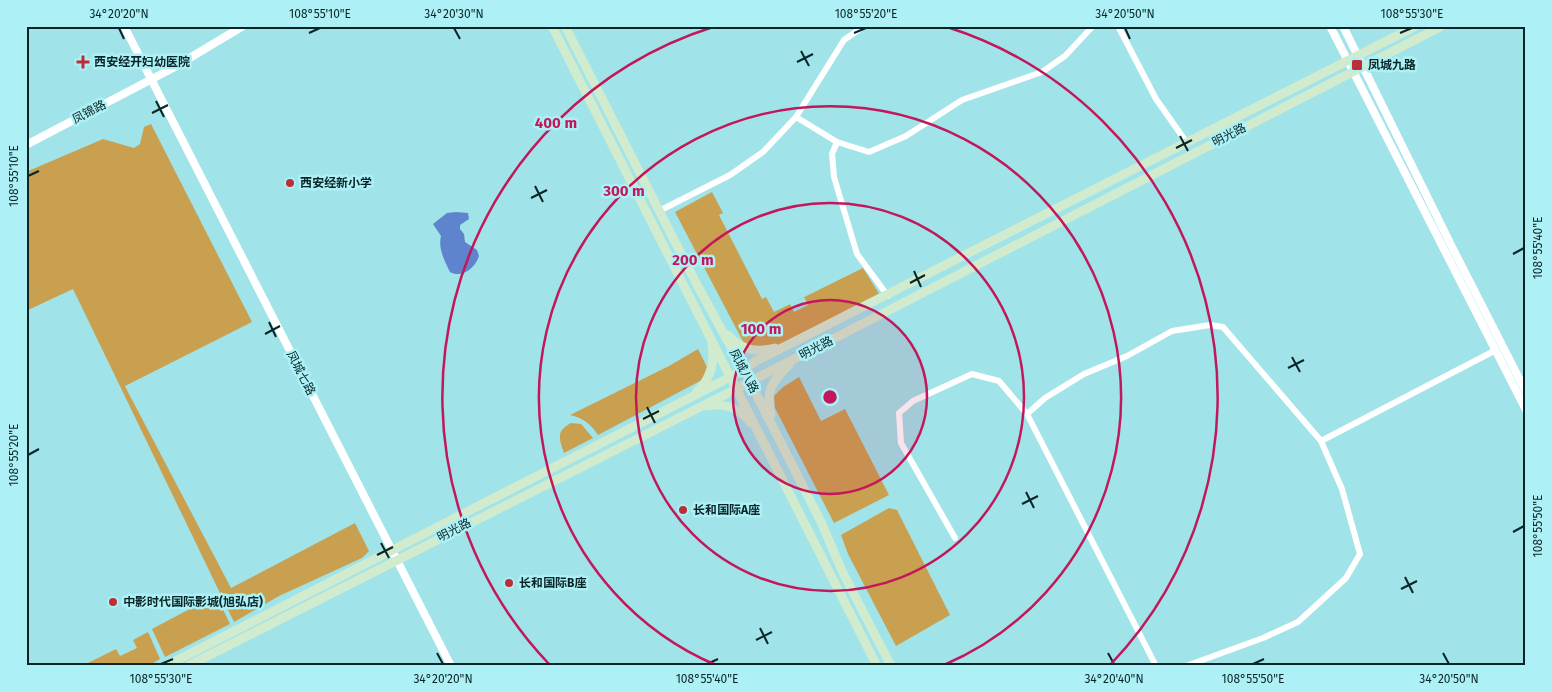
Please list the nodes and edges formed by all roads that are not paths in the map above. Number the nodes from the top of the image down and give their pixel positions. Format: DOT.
graph roads {
  1 [pos="124,26"];
  2 [pos="243,26"];
  3 [pos="552,26"];
  4 [pos="565,26"];
  5 [pos="864,26"];
  6 [pos="1093,26"];
  7 [pos="1330,26"];
  8 [pos="1343,26"];
  9 [pos="1416,26"];
  10 [pos="1442,26"];
  11 [pos="1121,27"];
  12 [pos="1358,56"];
  13 [pos="1347,61"];
  14 [pos="1363,66"];
  15 [pos="1352,72"];
  16 [pos="152,79"];
  17 [pos="796,117"];
  18 [pos="837,142"];
  19 [pos="1187,143"];
  20 [pos="26,145"];
  21 [pos="659,211"];
  22 [pos="888,296"];
  23 [pos="719,324"];
  24 [pos="708,330"];
  25 [pos="790,345"];
  26 [pos="1496,350"];
  27 [pos="796,358"];
  28 [pos="744,370"];
  29 [pos="730,377"];
  30 [pos="750,382"];
  31 [pos="736,389"];
  32 [pos="1526,392"];
  33 [pos="689,398"];
  34 [pos="695,410"];
  35 [pos="1526,410"];
  36 [pos="1027,414"];
  37 [pos="776,432"];
  38 [pos="763,440"];
  39 [pos="1321,441"];
  40 [pos="955,538"];
  41 [pos="392,550"];
  42 [pos="396,559"];
  43 [pos="166,666"];
  44 [pos="188,666"];
  45 [pos="451,666"];
  46 [pos="878,666"];
  47 [pos="891,666"];
  48 [pos="1156,666"];
  49 [pos="1186,666"];
  1 -- 16 [label="street, 凤城七路"];
  2 -- 16 [label="street, 凤锦路"];
  3 -- 24 [label="main road, 凤城八路"];
  4 -- 21 [label="main road, 凤城八路"];
  5 -- 17 [label="street"];
  6 -- 18 [label="street"];
  7 -- 13 [label="street"];
  8 -- 12 [label="street"];
  9 -- 12 [label="main road, 明光路"];
  10 -- 14 [label="main road, 明光路"];
  11 -- 19 [label="street"];
  12 -- 13 [label="main road, 明光路"];
  12 -- 14 [label="street"];
  13 -- 15 [label="street"];
  13 -- 19 [label="main road, 明光路"];
  14 -- 15 [label="main road, 明光路"];
  14 -- 32 [label="street"];
  15 -- 26 [label="street"];
  15 -- 27 [label="main road, 明光路"];
  16 -- 20 [label="street, 凤锦路"];
  16 -- 41 [label="street, 凤城七路"];
  17 -- 18 [label="street"];
  17 -- 21 [label="street"];
  18 -- 22 [label="street"];
  19 -- 22 [label="main road, 明光路"];
  21 -- 23 [label="main road, 凤城八路"];
  22 -- 25 [label="main road, 明光路"];
  23 -- 25 [label="main road"];
  23 -- 28 [label="main road, 凤城八路"];
  24 -- 29 [label="main road, 凤城八路"];
  24 -- 33 [label="main road"];
  25 -- 28 [label="main road, 明光路"];
  26 -- 35 [label="street"];
  26 -- 39 [label="street"];
  27 -- 30 [label="main road, 明光路"];
  27 -- 37 [label="main road"];
  28 -- 29 [label="main road, 明光路"];
  28 -- 30 [label="main road, 凤城八路"];
  29 -- 31 [label="main road, 凤城八路"];
  29 -- 33 [label="main road, 明光路"];
  30 -- 31 [label="main road, 明光路"];
  30 -- 37 [label="main road, 凤城八路"];
  31 -- 34 [label="main road, 明光路"];
  31 -- 38 [label="main road, 凤城八路"];
  33 -- 41 [label="main road, 明光路"];
  34 -- 38 [label="main road"];
  34 -- 42 [label="main road, 明光路"];
  36 -- 39 [label="street"];
  36 -- 40 [label="street"];
  36 -- 48 [label="street"];
  37 -- 47 [label="main road, 凤城八路"];
  38 -- 46 [label="main road, 凤城八路"];
  39 -- 49 [label="street"];
  41 -- 42 [label="street, 凤城七路"];
  41 -- 43 [label="main road, 明光路"];
  42 -- 44 [label="main road, 明光路"];
  42 -- 45 [label="street, 凤城七路"];
}
